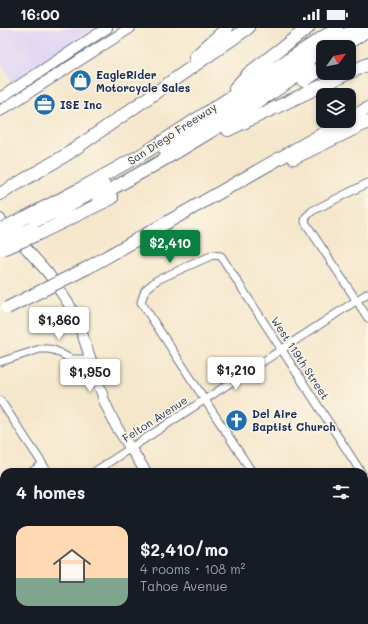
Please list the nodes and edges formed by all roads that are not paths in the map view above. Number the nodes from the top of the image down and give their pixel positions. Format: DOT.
graph roads {
  1 [pos="107,28"];
  2 [pos="130,28"];
  3 [pos="228,28"];
  4 [pos="248,28"];
  5 [pos="308,28"];
  6 [pos="337,28"];
  7 [pos="356,28"];
  8 [pos="368,30"];
  9 [pos="368,39"];
  10 [pos="338,40"];
  11 [pos="353,40"];
  12 [pos="356,47"];
  13 [pos="316,54"];
  14 [pos="316,64"];
  15 [pos="368,64"];
  16 [pos="316,73"];
  17 [pos="164,87"];
  18 [pos="0,98"];
  19 [pos="226,99"];
  20 [pos="368,108"];
  21 [pos="0,111"];
  22 [pos="356,115"];
  23 [pos="368,122"];
  24 [pos="333,128"];
  25 [pos="228,130"];
  26 [pos="368,183"];
  27 [pos="0,194"];
  28 [pos="212,198"];
  29 [pos="0,219"];
  30 [pos="31,226"];
  31 [pos="0,229"];
  32 [pos="0,238"];
  33 [pos="0,248"];
  34 [pos="368,294"];
  35 [pos="357,301"];
  36 [pos="4,309"];
  37 [pos="368,318"];
  38 [pos="282,350"];
  39 [pos="92,359"];
  40 [pos="0,362"];
  41 [pos="206,399"];
  42 [pos="0,400"];
  43 [pos="130,448"];
  44 [pos="42,465"];
  45 [pos="37,468"];
  46 [pos="45,468"];
  47 [pos="100,468"];
  48 [pos="143,468"];
  49 [pos="249,468"];
  50 [pos="358,468"];
  1 -- 18 [label="main road"];
  2 -- 21 [label="main road"];
  3 -- 17 [label="highway"];
  4 -- 17 [label="highway"];
  5 -- 19 [label="highway"];
  6 -- 19 [label="highway, San Diego Freeway"];
  7 -- 10 [label="highway"];
  8 -- 11 [label="highway"];
  9 -- 12 [label="highway"];
  13 -- 30 [label="highway"];
  14 -- 30 [label="highway"];
  15 -- 25 [label="highway"];
  16 -- 25 [label="highway, San Diego Freeway"];
  17 -- 27 [label="highway"];
  19 -- 30 [label="highway, San Diego Freeway"];
  20 -- 22 [label="highway"];
  23 -- 28 [label="highway"];
  24 -- 28 [label="highway"];
  25 -- 30 [label="highway, San Diego Freeway"];
  26 -- 35 [label="street"];
  28 -- 36 [label="highway, bridge"];
  29 -- 39 [label="main road"];
  30 -- 31 [label="highway, San Diego Freeway, bridge"];
  30 -- 32 [label="highway, bridge"];
  30 -- 33 [label="highway, San Diego Freeway, bridge"];
  34 -- 35 [label="street, Felton Avenue"];
  35 -- 37 [label="street"];
  35 -- 38 [label="street, Felton Avenue"];
  38 -- 41 [label="street, Felton Avenue"];
  38 -- 41 [label="street, West 119th Street"];
  38 -- 50 [label="street, West 119th Street"];
  39 -- 40 [label="street"];
  39 -- 43 [label="main road"];
  41 -- 43 [label="street, Felton Avenue"];
  41 -- 49 [label="street"];
  42 -- 44 [label="street"];
  43 -- 47 [label="street, Felton Avenue"];
  43 -- 48 [label="main road"];
  44 -- 45 [label="street"];
  44 -- 46 [label="street"];
}
